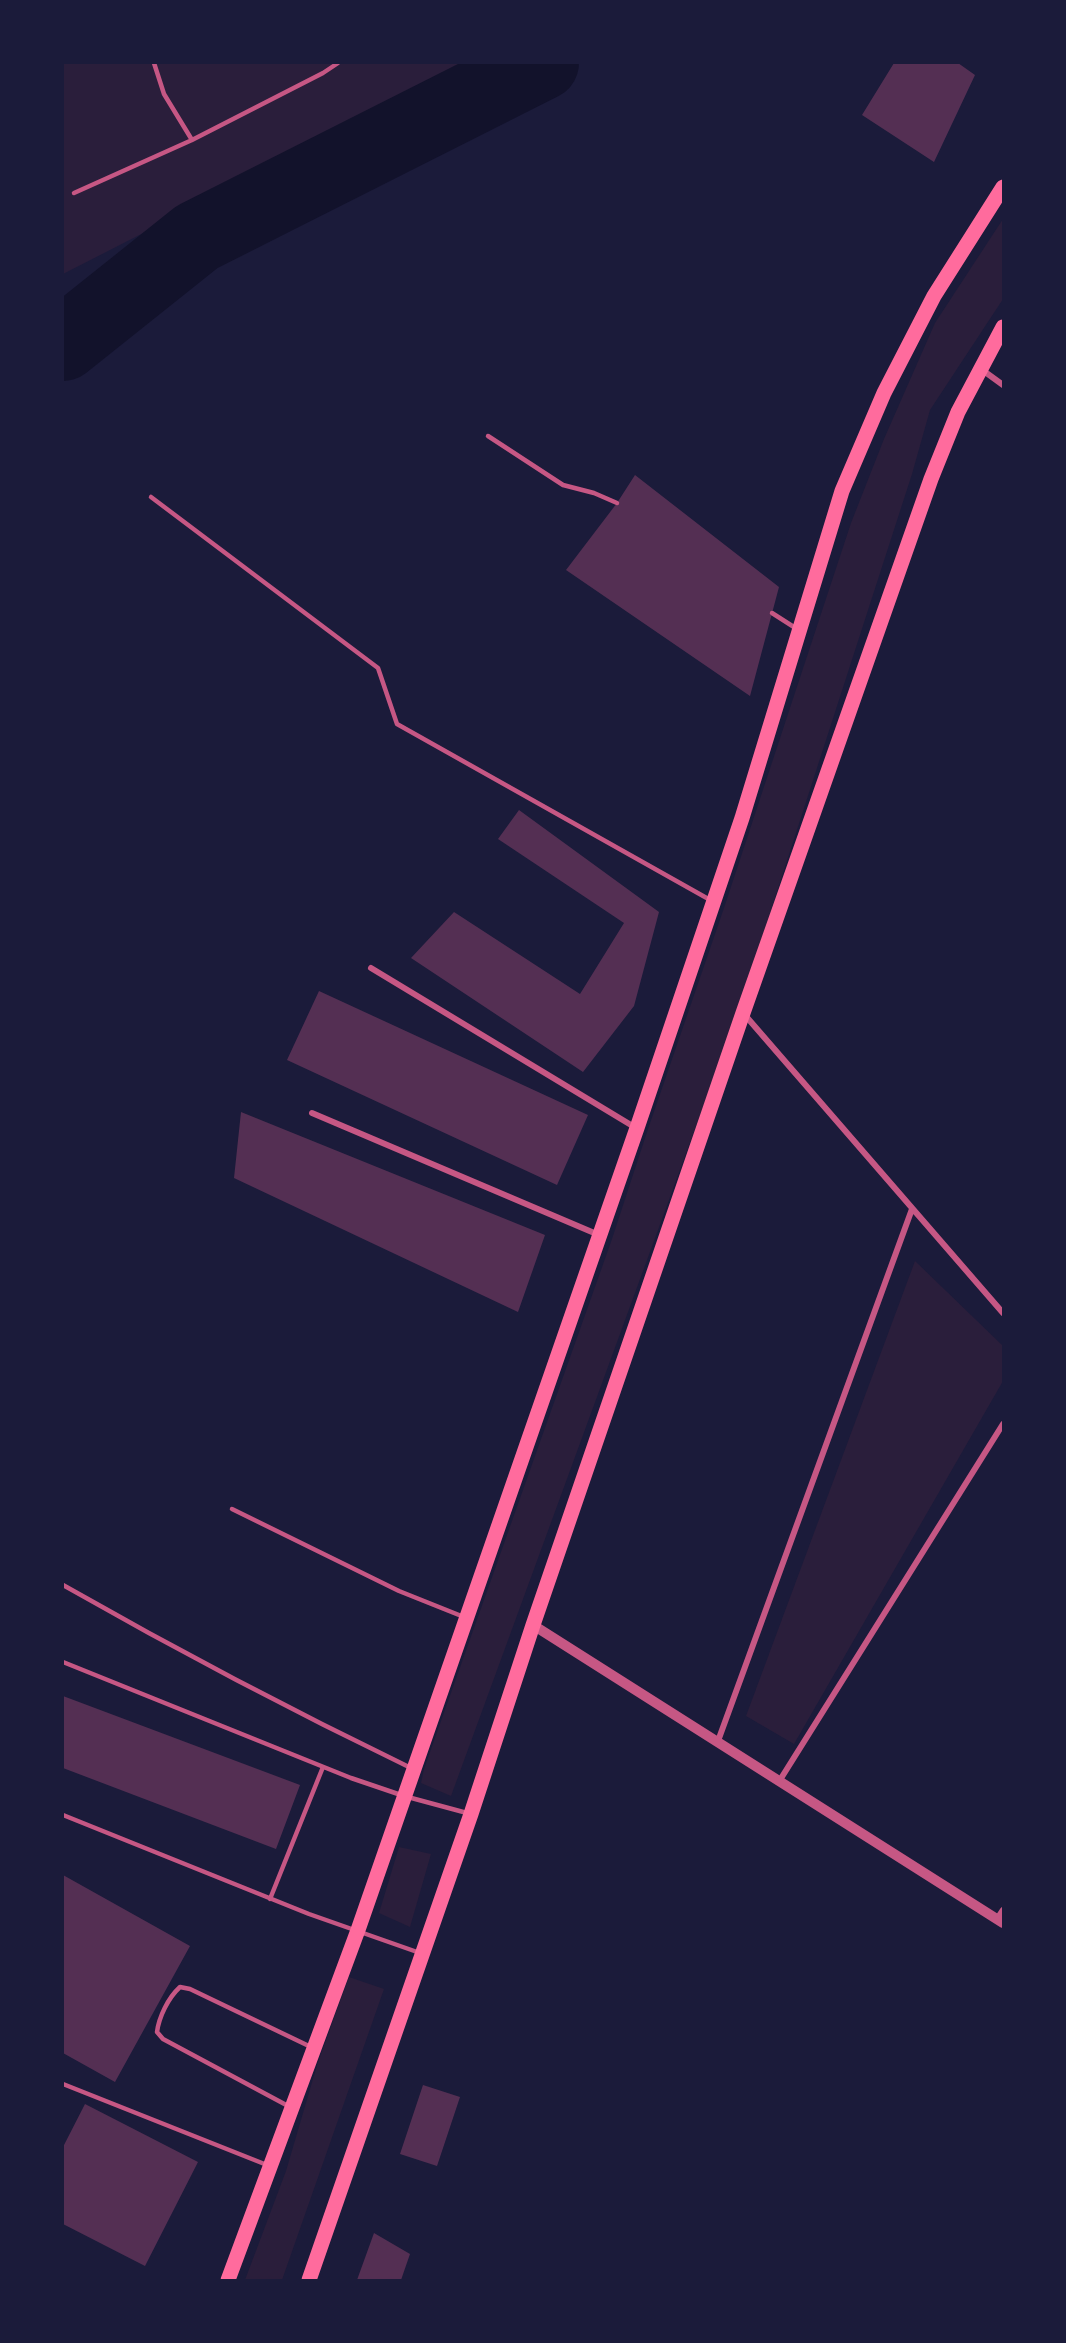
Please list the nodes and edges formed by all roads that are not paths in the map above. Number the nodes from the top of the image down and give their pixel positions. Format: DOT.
graph roads {
  1 [pos="154,63"];
  2 [pos="338,63"];
  3 [pos="192,140"];
  4 [pos="1003,187"];
  5 [pos="74,193"];
  6 [pos="1003,327"];
  7 [pos="980,368"];
  8 [pos="1003,385"];
  9 [pos="488,436"];
  10 [pos="151,497"];
  11 [pos="617,503"];
  12 [pos="772,613"];
  13 [pos="799,631"];
  14 [pos="714,902"];
  15 [pos="371,968"];
  16 [pos="743,1013"];
  17 [pos="312,1113"];
  18 [pos="637,1128"];
  19 [pos="912,1209"];
  20 [pos="600,1235"];
  21 [pos="1003,1313"];
  22 [pos="1003,1424"];
  23 [pos="232,1509"];
  24 [pos="63,1585"];
  25 [pos="466,1618"];
  26 [pos="533,1625"];
  27 [pos="63,1662"];
  28 [pos="718,1741"];
  29 [pos="323,1767"];
  30 [pos="414,1769"];
  31 [pos="780,1780"];
  32 [pos="404,1796"];
  33 [pos="471,1814"];
  34 [pos="63,1815"];
  35 [pos="270,1899"];
  36 [pos="1001,1917"];
  37 [pos="358,1930"];
  38 [pos="423,1954"];
  39 [pos="313,2049"];
  40 [pos="64,2086"];
  41 [pos="290,2108"];
  42 [pos="268,2166"];
  43 [pos="228,2280"];
  44 [pos="309,2280"];
  1 -- 3 [label="lane"];
  2 -- 3 [label="lane"];
  3 -- 5 [label="lane"];
  4 -- 13 [label="main road"];
  6 -- 7 [label="main road"];
  7 -- 8 [label="street"];
  7 -- 16 [label="main road"];
  9 -- 11 [label="lane"];
  10 -- 14 [label="lane"];
  12 -- 13 [label="lane"];
  13 -- 14 [label="main road"];
  14 -- 18 [label="main road"];
  15 -- 18 [label="street"];
  16 -- 19 [label="street"];
  16 -- 26 [label="main road"];
  17 -- 20 [label="street"];
  18 -- 20 [label="main road"];
  19 -- 21 [label="street"];
  19 -- 28 [label="street"];
  20 -- 25 [label="main road"];
  22 -- 31 [label="street"];
  23 -- 25 [label="lane"];
  24 -- 30 [label="lane"];
  25 -- 30 [label="main road"];
  26 -- 28 [label="street"];
  26 -- 33 [label="main road"];
  27 -- 29 [label="lane"];
  28 -- 31 [label="street"];
  29 -- 32 [label="lane"];
  29 -- 35 [label="lane"];
  30 -- 32 [label="main road"];
  31 -- 36 [label="street"];
  32 -- 33 [label="lane"];
  32 -- 37 [label="main road"];
  33 -- 38 [label="main road"];
  34 -- 35 [label="lane"];
  35 -- 37 [label="lane"];
  37 -- 38 [label="lane"];
  37 -- 39 [label="main road"];
  38 -- 44 [label="main road"];
  39 -- 41 [label="main road"];
  39 -- 41 [label="lane"];
  40 -- 42 [label="lane"];
  41 -- 42 [label="main road"];
  42 -- 43 [label="main road"];
}
